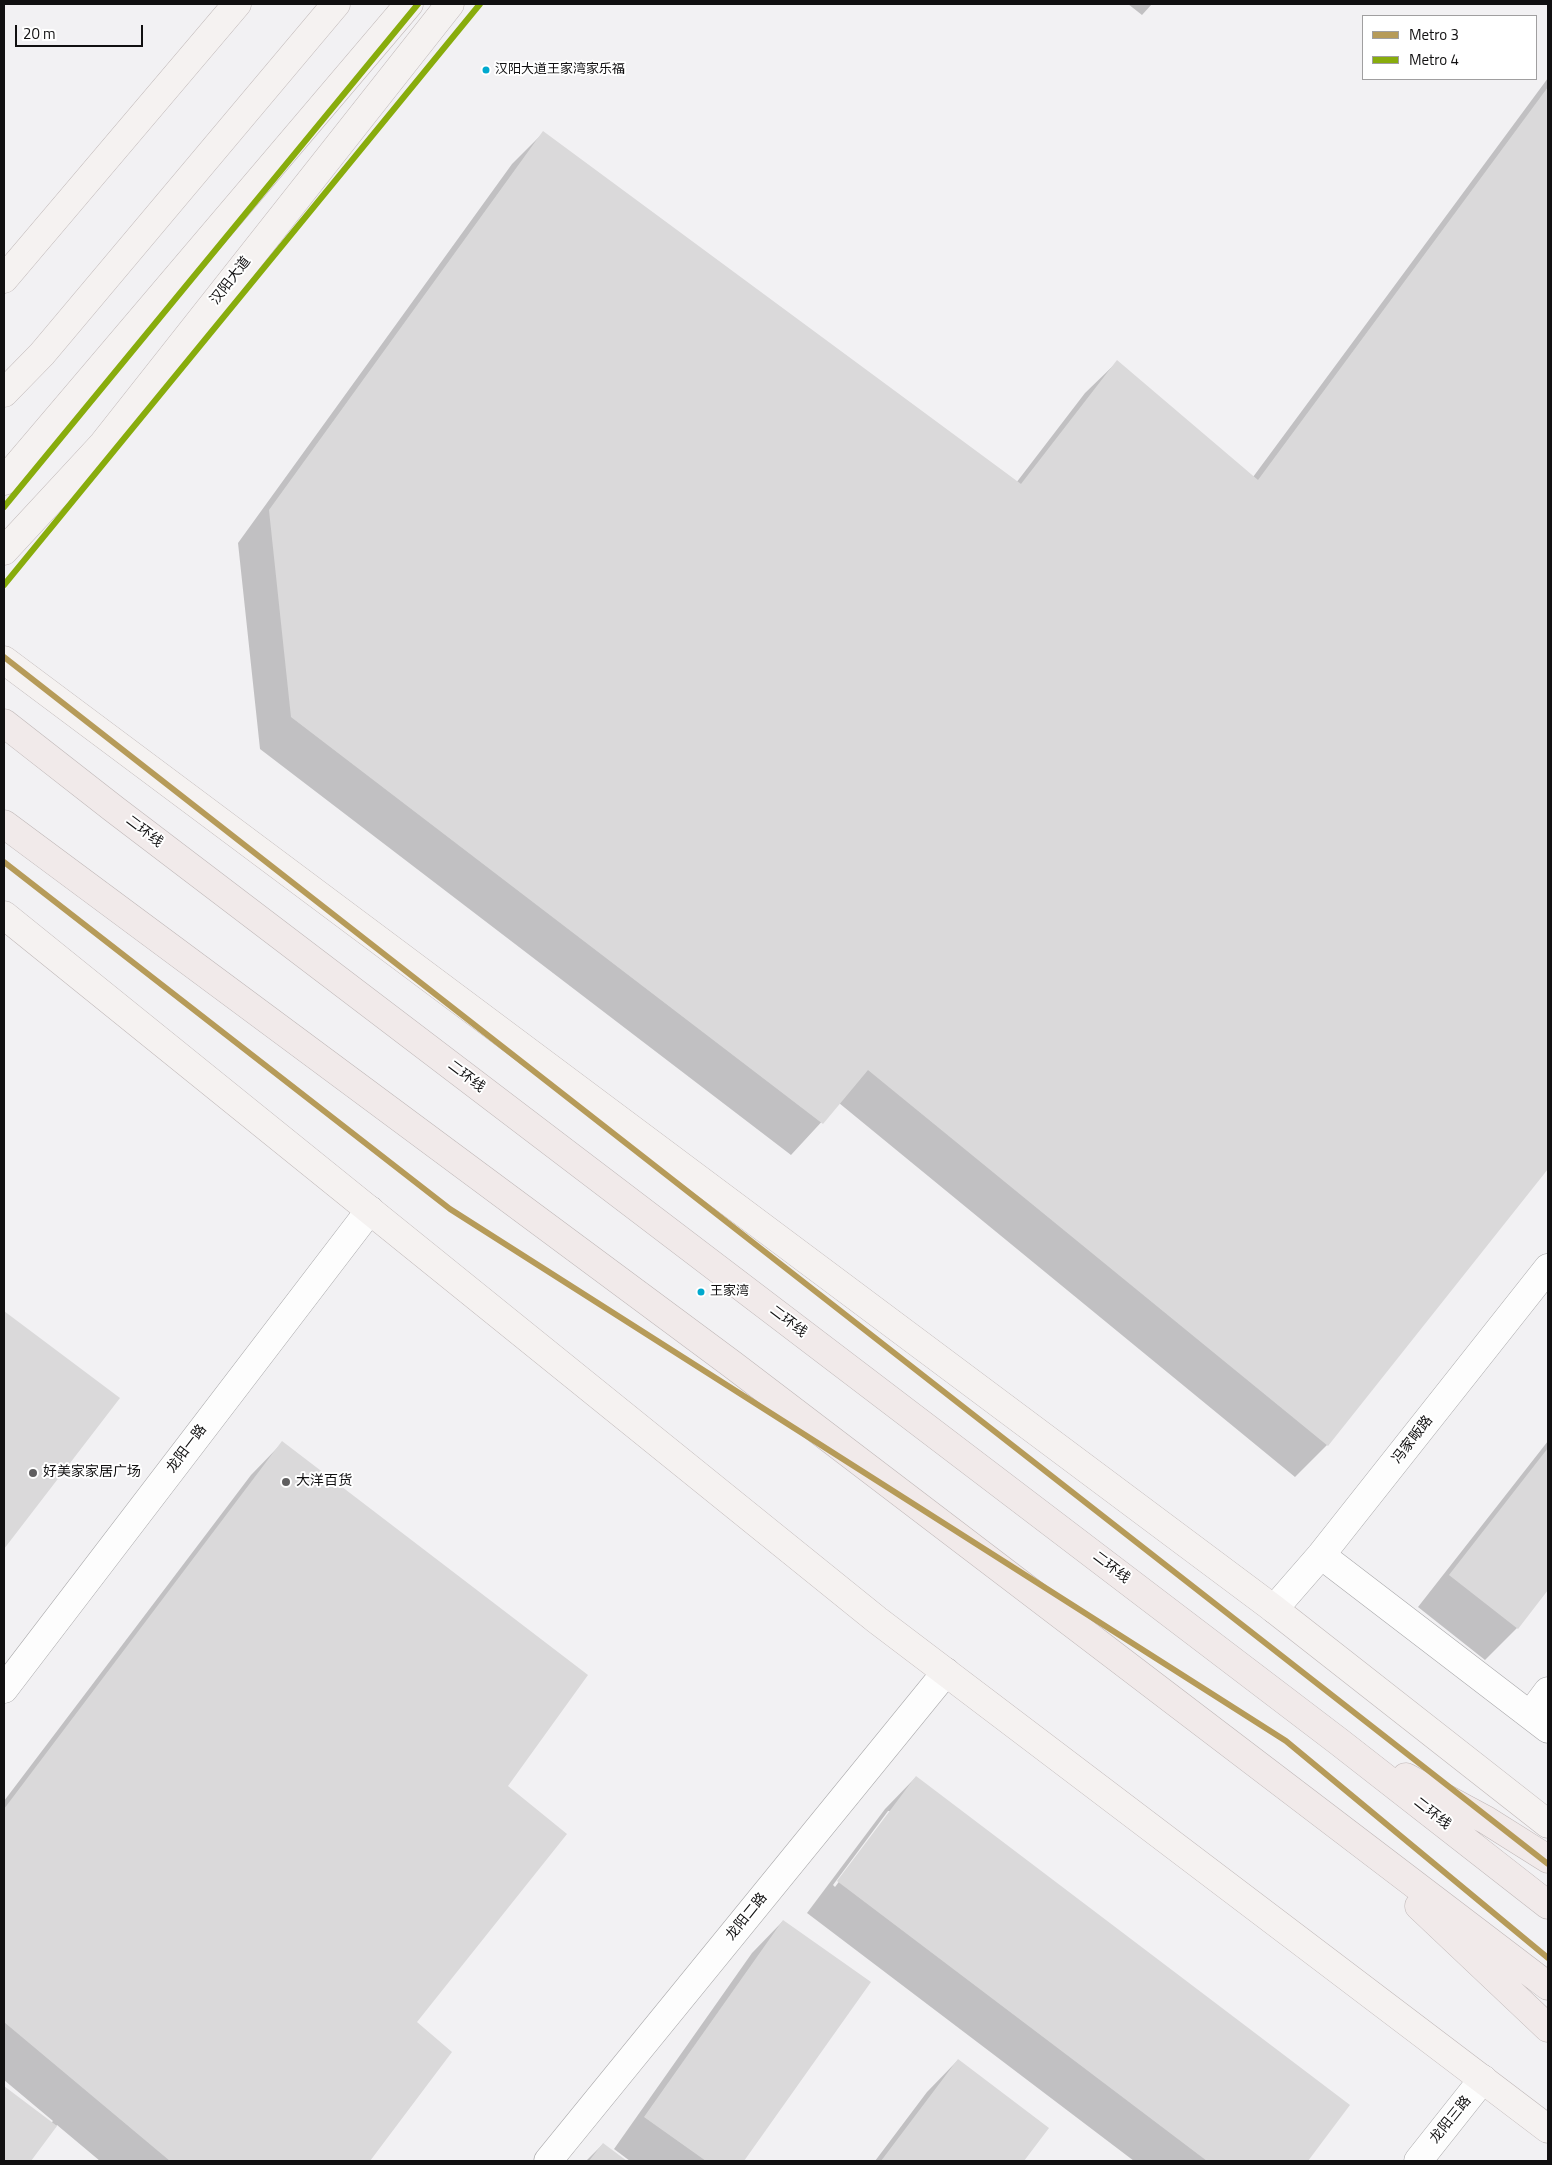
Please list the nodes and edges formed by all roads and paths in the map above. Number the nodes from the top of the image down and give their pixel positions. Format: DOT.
graph roads {
  1 [pos="237,4"];
  2 [pos="336,4"];
  3 [pos="409,4"];
  4 [pos="450,4"];
  5 [pos="4,279"];
  6 [pos="4,393"];
  7 [pos="4,481"];
  8 [pos="4,551"];
  9 [pos="4,660"];
  10 [pos="4,723"];
  11 [pos="4,824"];
  12 [pos="4,915"];
  13 [pos="370,1210"];
  14 [pos="1548,1268"];
  15 [pos="1321,1555"];
  16 [pos="1274,1609"];
  17 [pos="946,1672"];
  18 [pos="4,1688"];
  19 [pos="1548,1691"];
  20 [pos="1539,1722"];
  21 [pos="1338,1741"];
  22 [pos="1310,1804"];
  23 [pos="1548,1824"];
  24 [pos="1548,1859"];
  25 [pos="1548,1905"];
  26 [pos="1548,1986"];
  27 [pos="1548,2028"];
  28 [pos="1483,2079"];
  29 [pos="1548,2128"];
  30 [pos="548,2161"];
  31 [pos="1418,2161"];
  1 -- 5 [label="main road"];
  2 -- 6 [label="main road"];
  3 -- 7 [label="main road"];
  4 -- 8 [label="main road, 汉阳大道"];
  9 -- 16 [label="main road"];
  10 -- 21 [label="highway, 二环线"];
  11 -- 22 [label="highway"];
  12 -- 13 [label="main road"];
  13 -- 17 [label="main road"];
  13 -- 18 [label="street, 龙阳一路"];
  14 -- 15 [label="street, 冯家畈路"];
  15 -- 16 [label="street, 冯家畈路"];
  15 -- 20 [label="street"];
  16 -- 23 [label="main road"];
  17 -- 28 [label="main road"];
  17 -- 30 [label="street, 龙阳二路"];
  19 -- 20 [label="street"];
  21 -- 24 [label="highway"];
  21 -- 25 [label="highway, 二环线"];
  22 -- 26 [label="highway"];
  22 -- 27 [label="highway"];
  28 -- 29 [label="main road"];
  28 -- 31 [label="street, 龙阳三路"];
}
